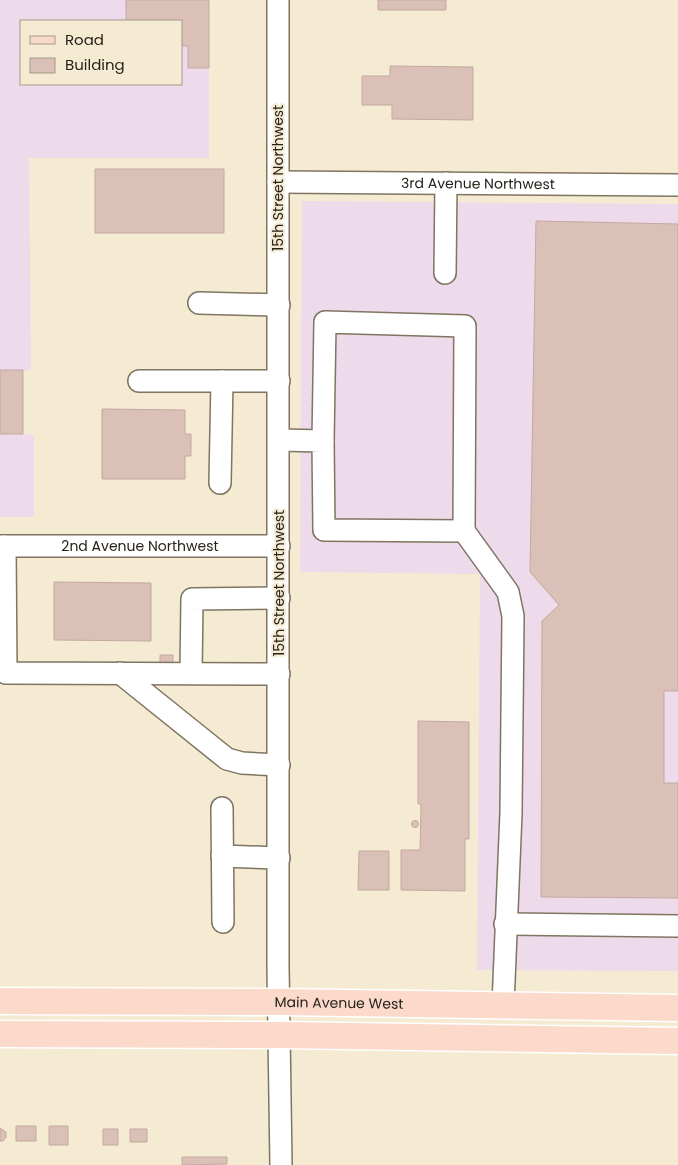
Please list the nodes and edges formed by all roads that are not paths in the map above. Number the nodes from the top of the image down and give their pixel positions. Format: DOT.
graph roads {
  1 [pos="278,0"];
  2 [pos="278,182"];
  3 [pos="446,183"];
  4 [pos="678,185"];
  5 [pos="445,273"];
  6 [pos="199,303"];
  7 [pos="279,305"];
  8 [pos="138,381"];
  9 [pos="222,381"];
  10 [pos="279,381"];
  11 [pos="279,440"];
  12 [pos="324,441"];
  13 [pos="220,482"];
  14 [pos="464,531"];
  15 [pos="3,546"];
  16 [pos="279,546"];
  17 [pos="279,598"];
  18 [pos="120,673"];
  19 [pos="191,674"];
  20 [pos="279,674"];
  21 [pos="279,765"];
  22 [pos="222,808"];
  23 [pos="222,856"];
  24 [pos="279,858"];
  25 [pos="222,922"];
  26 [pos="506,924"];
  27 [pos="678,926"];
  28 [pos="0,1001"];
  29 [pos="280,1002"];
  30 [pos="503,1005"];
  31 [pos="678,1008"];
  32 [pos="0,1034"];
  33 [pos="280,1035"];
  34 [pos="678,1041"];
  35 [pos="281,1165"];
  1 -- 2 [label="street, 15th Street Northwest"];
  2 -- 3 [label="street, 3rd Avenue Northwest"];
  2 -- 7 [label="street, 15th Street Northwest"];
  3 -- 4 [label="street, 3rd Avenue Northwest"];
  3 -- 5 [label="street"];
  6 -- 7 [label="street"];
  7 -- 10 [label="street, 15th Street Northwest"];
  8 -- 9 [label="street"];
  9 -- 10 [label="street"];
  9 -- 13 [label="street"];
  10 -- 11 [label="street, 15th Street Northwest"];
  11 -- 12 [label="street"];
  11 -- 16 [label="street, 15th Street Northwest"];
  12 -- 14 [label="street"];
  12 -- 14 [label="street"];
  14 -- 26 [label="street"];
  15 -- 16 [label="street, 2nd Avenue Northwest"];
  15 -- 18 [label="street"];
  16 -- 17 [label="street, 15th Street Northwest"];
  17 -- 19 [label="street"];
  17 -- 20 [label="street, 15th Street Northwest"];
  18 -- 19 [label="street"];
  18 -- 21 [label="street"];
  19 -- 20 [label="street"];
  20 -- 21 [label="street, 15th Street Northwest"];
  21 -- 24 [label="street, 15th Street Northwest"];
  22 -- 23 [label="street"];
  23 -- 24 [label="street"];
  23 -- 25 [label="street"];
  24 -- 29 [label="street, 15th Street Northwest"];
  26 -- 27 [label="street"];
  26 -- 30 [label="street"];
  28 -- 29 [label="main road, Main Avenue West"];
  29 -- 30 [label="main road, Main Avenue West"];
  29 -- 33 [label="street, 15th Street Northwest"];
  30 -- 31 [label="main road, Main Avenue West"];
  32 -- 33 [label="main road"];
  33 -- 34 [label="main road"];
  33 -- 35 [label="street, 15th Street Northwest"];
}
